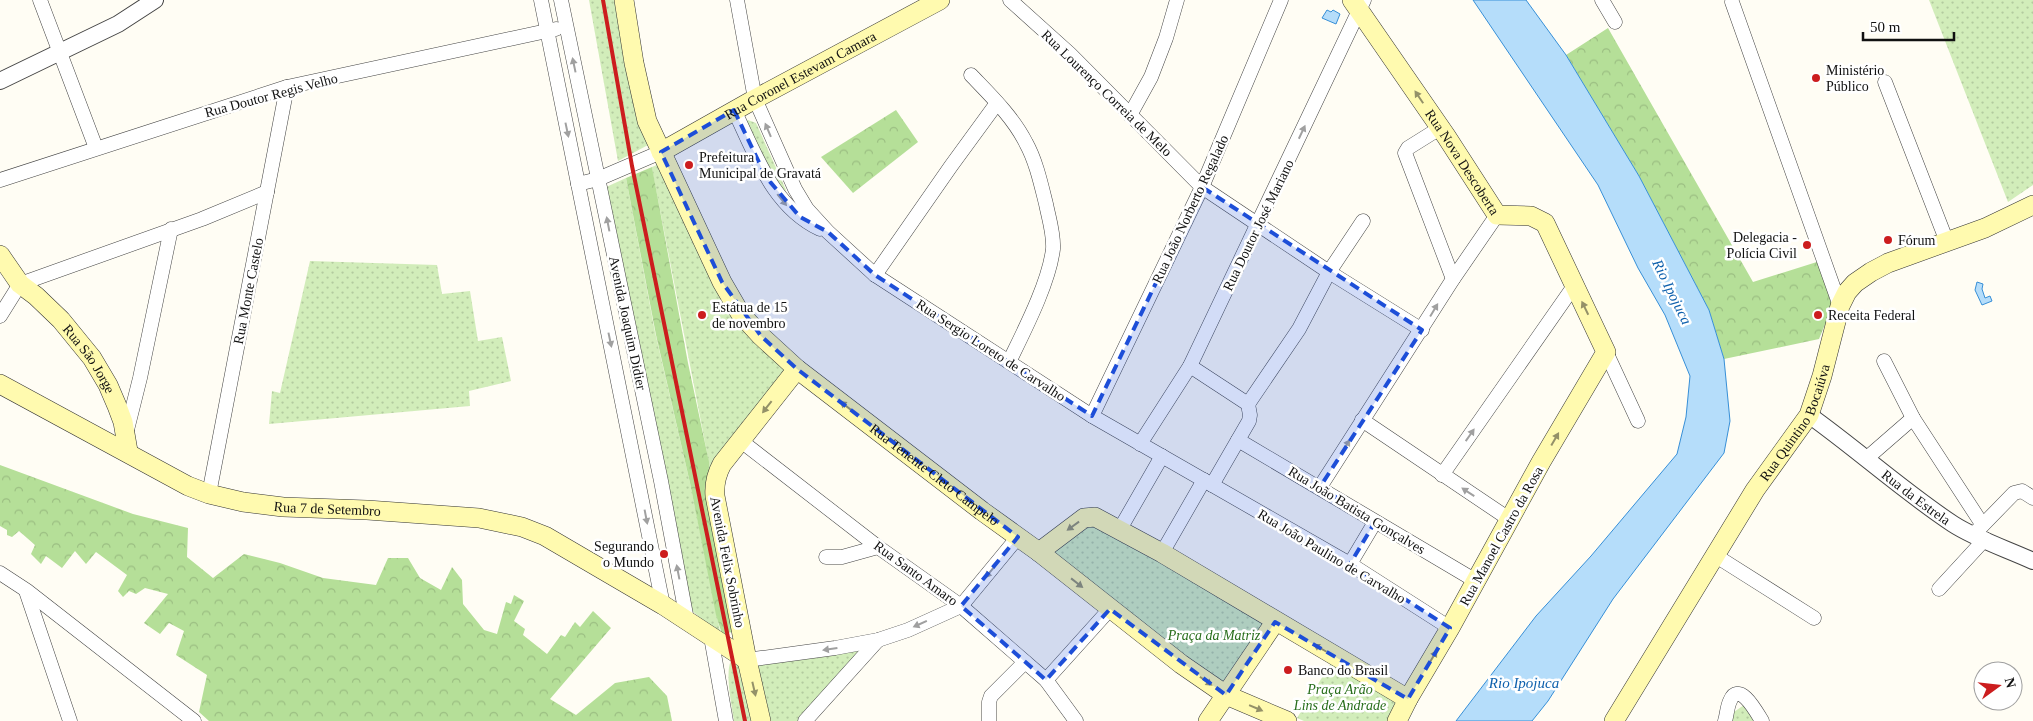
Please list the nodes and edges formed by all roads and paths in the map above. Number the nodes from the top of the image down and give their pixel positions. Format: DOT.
graph roads {
  1 [pos="40,0"];
  2 [pos="155,0"];
  3 [pos="541,0"];
  4 [pos="561,0"];
  5 [pos="624,0"];
  6 [pos="737,0"];
  7 [pos="940,0"];
  8 [pos="1010,0"];
  9 [pos="1176,0"];
  10 [pos="1281,0"];
  11 [pos="1602,0"];
  12 [pos="1732,2"];
  13 [pos="1358,3"];
  14 [pos="1615,22"];
  15 [pos="566,27"];
  16 [pos="547,30"];
  17 [pos="59,53"];
  18 [pos="971,76"];
  19 [pos="0,81"];
  20 [pos="1885,82"];
  21 [pos="287,88"];
  22 [pos="755,99"];
  23 [pos="997,103"];
  24 [pos="734,110"];
  25 [pos="1130,115"];
  26 [pos="1440,128"];
  27 [pos="96,148"];
  28 [pos="661,152"];
  29 [pos="598,179"];
  30 [pos="0,180"];
  31 [pos="578,184"];
  32 [pos="1202,187"];
  33 [pos="266,192"];
  34 [pos="2033,205"];
  35 [pos="1497,215"];
  36 [pos="1363,221"];
  37 [pos="1259,223"];
  38 [pos="171,230"];
  39 [pos="828,232"];
  40 [pos="1947,242"];
  41 [pos="0,255"];
  42 [pos="1329,272"];
  43 [pos="876,275"];
  44 [pos="1453,279"];
  45 [pos="20,284"];
  46 [pos="1574,286"];
  47 [pos="623,302"];
  48 [pos="1840,306"];
  49 [pos="603,307"];
  50 [pos="0,316"];
  51 [pos="1422,330"];
  52 [pos="1606,352"];
  53 [pos="1884,361"];
  54 [pos="1009,362"];
  55 [pos="1190,366"];
  56 [pos="797,369"];
  57 [pos="0,384"];
  58 [pos="644,401"];
  59 [pos="623,404"];
  60 [pos="1248,404"];
  61 [pos="1810,414"];
  62 [pos="1092,416"];
  63 [pos="1913,418"];
  64 [pos="1362,420"];
  65 [pos="1638,421"];
  66 [pos="1238,440"];
  67 [pos="741,441"];
  68 [pos="126,443"];
  69 [pos="1140,444"];
  70 [pos="1162,456"];
  71 [pos="1867,458"];
  72 [pos="1442,475"];
  73 [pos="661,481"];
  74 [pos="1208,482"];
  75 [pos="640,485"];
  76 [pos="1320,487"];
  77 [pos="209,494"];
  78 [pos="2033,498"];
  79 [pos="1509,519"];
  80 [pos="1375,522"];
  81 [pos="1120,529"];
  82 [pos="1980,533"];
  83 [pos="1018,537"];
  84 [pos="878,547"];
  85 [pos="1039,552"];
  86 [pos="1162,554"];
  87 [pos="1716,556"];
  88 [pos="826,557"];
  89 [pos="2033,561"];
  90 [pos="1350,564"];
  91 [pos="0,573"];
  92 [pos="1476,581"];
  93 [pos="1938,589"];
  94 [pos="26,590"];
  95 [pos="663,605"];
  96 [pos="961,606"];
  97 [pos="1110,609"];
  98 [pos="1814,618"];
  99 [pos="687,620"];
  100 [pos="1275,622"];
  101 [pos="1450,628"];
  102 [pos="712,637"];
  103 [pos="878,640"];
  104 [pos="747,660"];
  105 [pos="1025,662"];
  106 [pos="1046,680"];
  107 [pos="1226,695"];
  108 [pos="1408,698"];
  109 [pos="70,721"];
  110 [pos="194,721"];
  111 [pos="726,721"];
  112 [pos="761,721"];
  113 [pos="804,721"];
  114 [pos="989,721"];
  115 [pos="1076,721"];
  116 [pos="1208,721"];
  117 [pos="1287,721"];
  118 [pos="1397,721"];
  119 [pos="1614,721"];
  120 [pos="1725,721"];
  121 [pos="1762,721"];
  1 -- 17 [label="street"];
  2 -- 17 [label="street"];
  3 -- 16 [label="street, Avenida Joaquim Didier"];
  4 -- 15 [label="street, Avenida Joaquim Didier"];
  5 -- 28 [label="main road, Rua Tenente Cleto Campelo"];
  6 -- 22 [label="street, Rua Sergio Loreto de Carvalho"];
  7 -- 22 [label="main road, Rua Coronel Estevam Camara"];
  8 -- 25 [label="street, Rua Lourenço Correia de Melo"];
  9 -- 25 [label="street"];
  10 -- 32 [label="street, Rua João Norberto Regalado"];
  11 -- 14 [label="street"];
  12 -- 48 [label="street"];
  26 -- 13 [label="main road, Rua Nova Descoberta, one-way"];
  37 -- 13 [label="street, Rua Doutor José Mariano, one-way"];
  15 -- 16 [label="street, Rua Doutor Regis Velho"];
  29 -- 15 [label="street, Avenida Joaquim Didier, one-way"];
  16 -- 21 [label="street, Rua Doutor Regis Velho"];
  16 -- 31 [label="street, Avenida Joaquim Didier, one-way"];
  17 -- 19 [label="street"];
  17 -- 27 [label="street"];
  18 -- 23 [label="street"];
  20 -- 40 [label="street"];
  21 -- 27 [label="street, Rua Doutor Regis Velho"];
  21 -- 33 [label="street, Rua Monte Castelo"];
  22 -- 24 [label="main road, Rua Coronel Estevam Camara"];
  39 -- 22 [label="street, Rua Sergio Loreto de Carvalho, one-way"];
  23 -- 43 [label="street"];
  23 -- 54 [label="street"];
  24 -- 28 [label="main road, Rua Coronel Estevam Camara"];
  24 -- 39 [label="street, Rua Sergio Loreto de Carvalho, one-way"];
  25 -- 32 [label="street, Rua Lourenço Correia de Melo"];
  26 -- 35 [label="main road, Rua Nova Descoberta"];
  26 -- 44 [label="street"];
  27 -- 30 [label="street, Rua Doutor Regis Velho"];
  28 -- 29 [label="street"];
  28 -- 56 [label="main road, Rua Tenente Cleto Campelo"];
  29 -- 31 [label="street"];
  47 -- 29 [label="street, Avenida Joaquim Didier, one-way"];
  31 -- 49 [label="street, Avenida Joaquim Didier"];
  32 -- 37 [label="street, Rua Lourenço Correia de Melo"];
  32 -- 62 [label="street, Rua João Norberto Regalado"];
  33 -- 38 [label="street"];
  33 -- 77 [label="street, Rua Monte Castelo"];
  34 -- 40 [label="main road, Rua Quintino Bocaiúva"];
  35 -- 44 [label="street"];
  35 -- 46 [label="main road, Rua Nova Descoberta"];
  36 -- 42 [label="street"];
  37 -- 42 [label="street, Rua Lourenço Correia de Melo"];
  37 -- 55 [label="street, Rua Doutor José Mariano"];
  38 -- 45 [label="street"];
  38 -- 68 [label="street"];
  39 -- 43 [label="street, Rua Sergio Loreto de Carvalho"];
  40 -- 48 [label="main road, Rua Quintino Bocaiúva"];
  41 -- 45 [label="main road, Rua São Jorge"];
  42 -- 51 [label="street, Rua Lourenço Correia de Melo"];
  42 -- 60 [label="street"];
  43 -- 54 [label="street, Rua Sergio Loreto de Carvalho"];
  51 -- 44 [label="street, one-way"];
  45 -- 50 [label="street"];
  45 -- 68 [label="main road, Rua São Jorge"];
  52 -- 46 [label="main road, Rua Nova Descoberta, one-way"];
  72 -- 46 [label="street, one-way"];
  47 -- 49 [label="street"];
  47 -- 58 [label="street, Avenida Joaquim Didier"];
  48 -- 61 [label="main road, Rua Quintino Bocaiúva"];
  49 -- 59 [label="street, Avenida Joaquim Didier, one-way"];
  51 -- 64 [label="street"];
  52 -- 65 [label="street"];
  79 -- 52 [label="main road, Rua Manoel Castro da Rosa, one-way"];
  53 -- 63 [label="street"];
  54 -- 62 [label="street, Rua Sergio Loreto de Carvalho"];
  55 -- 60 [label="street"];
  55 -- 69 [label="street, Rua Doutor José Mariano"];
  56 -- 67 [label="main road, Avenida Felix Sobrinho, one-way"];
  83 -- 56 [label="main road, Rua Tenente Cleto Campelo, one-way"];
  57 -- 68 [label="main road, Rua 7 de Setembro"];
  58 -- 59 [label="street"];
  58 -- 73 [label="street, Avenida Joaquim Didier"];
  59 -- 75 [label="street, Avenida Joaquim Didier"];
  60 -- 66 [label="street"];
  61 -- 71 [label="street, Rua da Estrela"];
  61 -- 87 [label="main road, Rua Quintino Bocaiúva"];
  62 -- 69 [label="street, Rua Sergio Loreto de Carvalho"];
  63 -- 71 [label="street"];
  63 -- 82 [label="street"];
  64 -- 72 [label="street"];
  76 -- 64 [label="street, one-way"];
  66 -- 74 [label="street"];
  66 -- 76 [label="street, Rua João Batista Gonçalves"];
  67 -- 84 [label="street, Rua Santo Amaro"];
  67 -- 104 [label="main road, Avenida Felix Sobrinho"];
  68 -- 77 [label="main road, Rua 7 de Setembro"];
  69 -- 70 [label="street, Rua Sergio Loreto de Carvalho"];
  70 -- 74 [label="street, Rua João Paulino de Carvalho"];
  70 -- 81 [label="street"];
  71 -- 82 [label="street, Rua da Estrela"];
  79 -- 72 [label="street, one-way"];
  73 -- 75 [label="street"];
  99 -- 73 [label="street, Avenida Joaquim Didier, one-way"];
  74 -- 86 [label="street"];
  74 -- 90 [label="street, Rua João Paulino de Carvalho"];
  75 -- 95 [label="street, Avenida Joaquim Didier, one-way"];
  76 -- 80 [label="street, Rua João Batista Gonçalves"];
  77 -- 95 [label="main road, Rua 7 de Setembro"];
  78 -- 82 [label="street"];
  79 -- 92 [label="main road, Rua Manoel Castro da Rosa"];
  80 -- 90 [label="street"];
  80 -- 92 [label="street, Rua João Batista Gonçalves"];
  81 -- 85 [label="main road, one-way"];
  81 -- 86 [label="main road"];
  82 -- 89 [label="street, Rua da Estrela"];
  82 -- 93 [label="street"];
  83 -- 85 [label="main road, Rua Tenente Cleto Campelo"];
  83 -- 96 [label="street, one-way"];
  84 -- 88 [label="street"];
  84 -- 96 [label="street, Rua Santo Amaro"];
  85 -- 97 [label="main road, Rua Tenente Cleto Campelo, one-way"];
  86 -- 100 [label="main road"];
  87 -- 98 [label="street"];
  87 -- 119 [label="main road, Rua Quintino Bocaiúva"];
  90 -- 101 [label="street, Rua João Paulino de Carvalho"];
  91 -- 94 [label="street"];
  92 -- 101 [label="main road, Rua Manoel Castro da Rosa"];
  94 -- 109 [label="street"];
  94 -- 110 [label="street"];
  95 -- 99 [label="main road, Rua 7 de Setembro"];
  96 -- 103 [label="street, one-way"];
  96 -- 105 [label="street, Rua Santo Amaro"];
  97 -- 106 [label="street"];
  97 -- 107 [label="main road, Rua Tenente Cleto Campelo, one-way"];
  99 -- 102 [label="main road, Rua 7 de Setembro"];
  100 -- 107 [label="main road"];
  108 -- 100 [label="main road, one-way"];
  108 -- 101 [label="main road, Rua Manoel Castro da Rosa, one-way"];
  102 -- 104 [label="main road, Rua 7 de Setembro"];
  102 -- 111 [label="street"];
  103 -- 104 [label="street, one-way"];
  103 -- 113 [label="street"];
  104 -- 112 [label="main road, Avenida Felix Sobrinho, one-way"];
  105 -- 106 [label="street, Rua Santo Amaro"];
  105 -- 114 [label="street"];
  106 -- 115 [label="street, Rua Santo Amaro"];
  107 -- 116 [label="main road"];
  107 -- 117 [label="main road, Rua Tenente Cleto Campelo, one-way"];
  108 -- 118 [label="main road, Rua Manoel Castro da Rosa"];
  120 -- 121 [label="street"];
}
